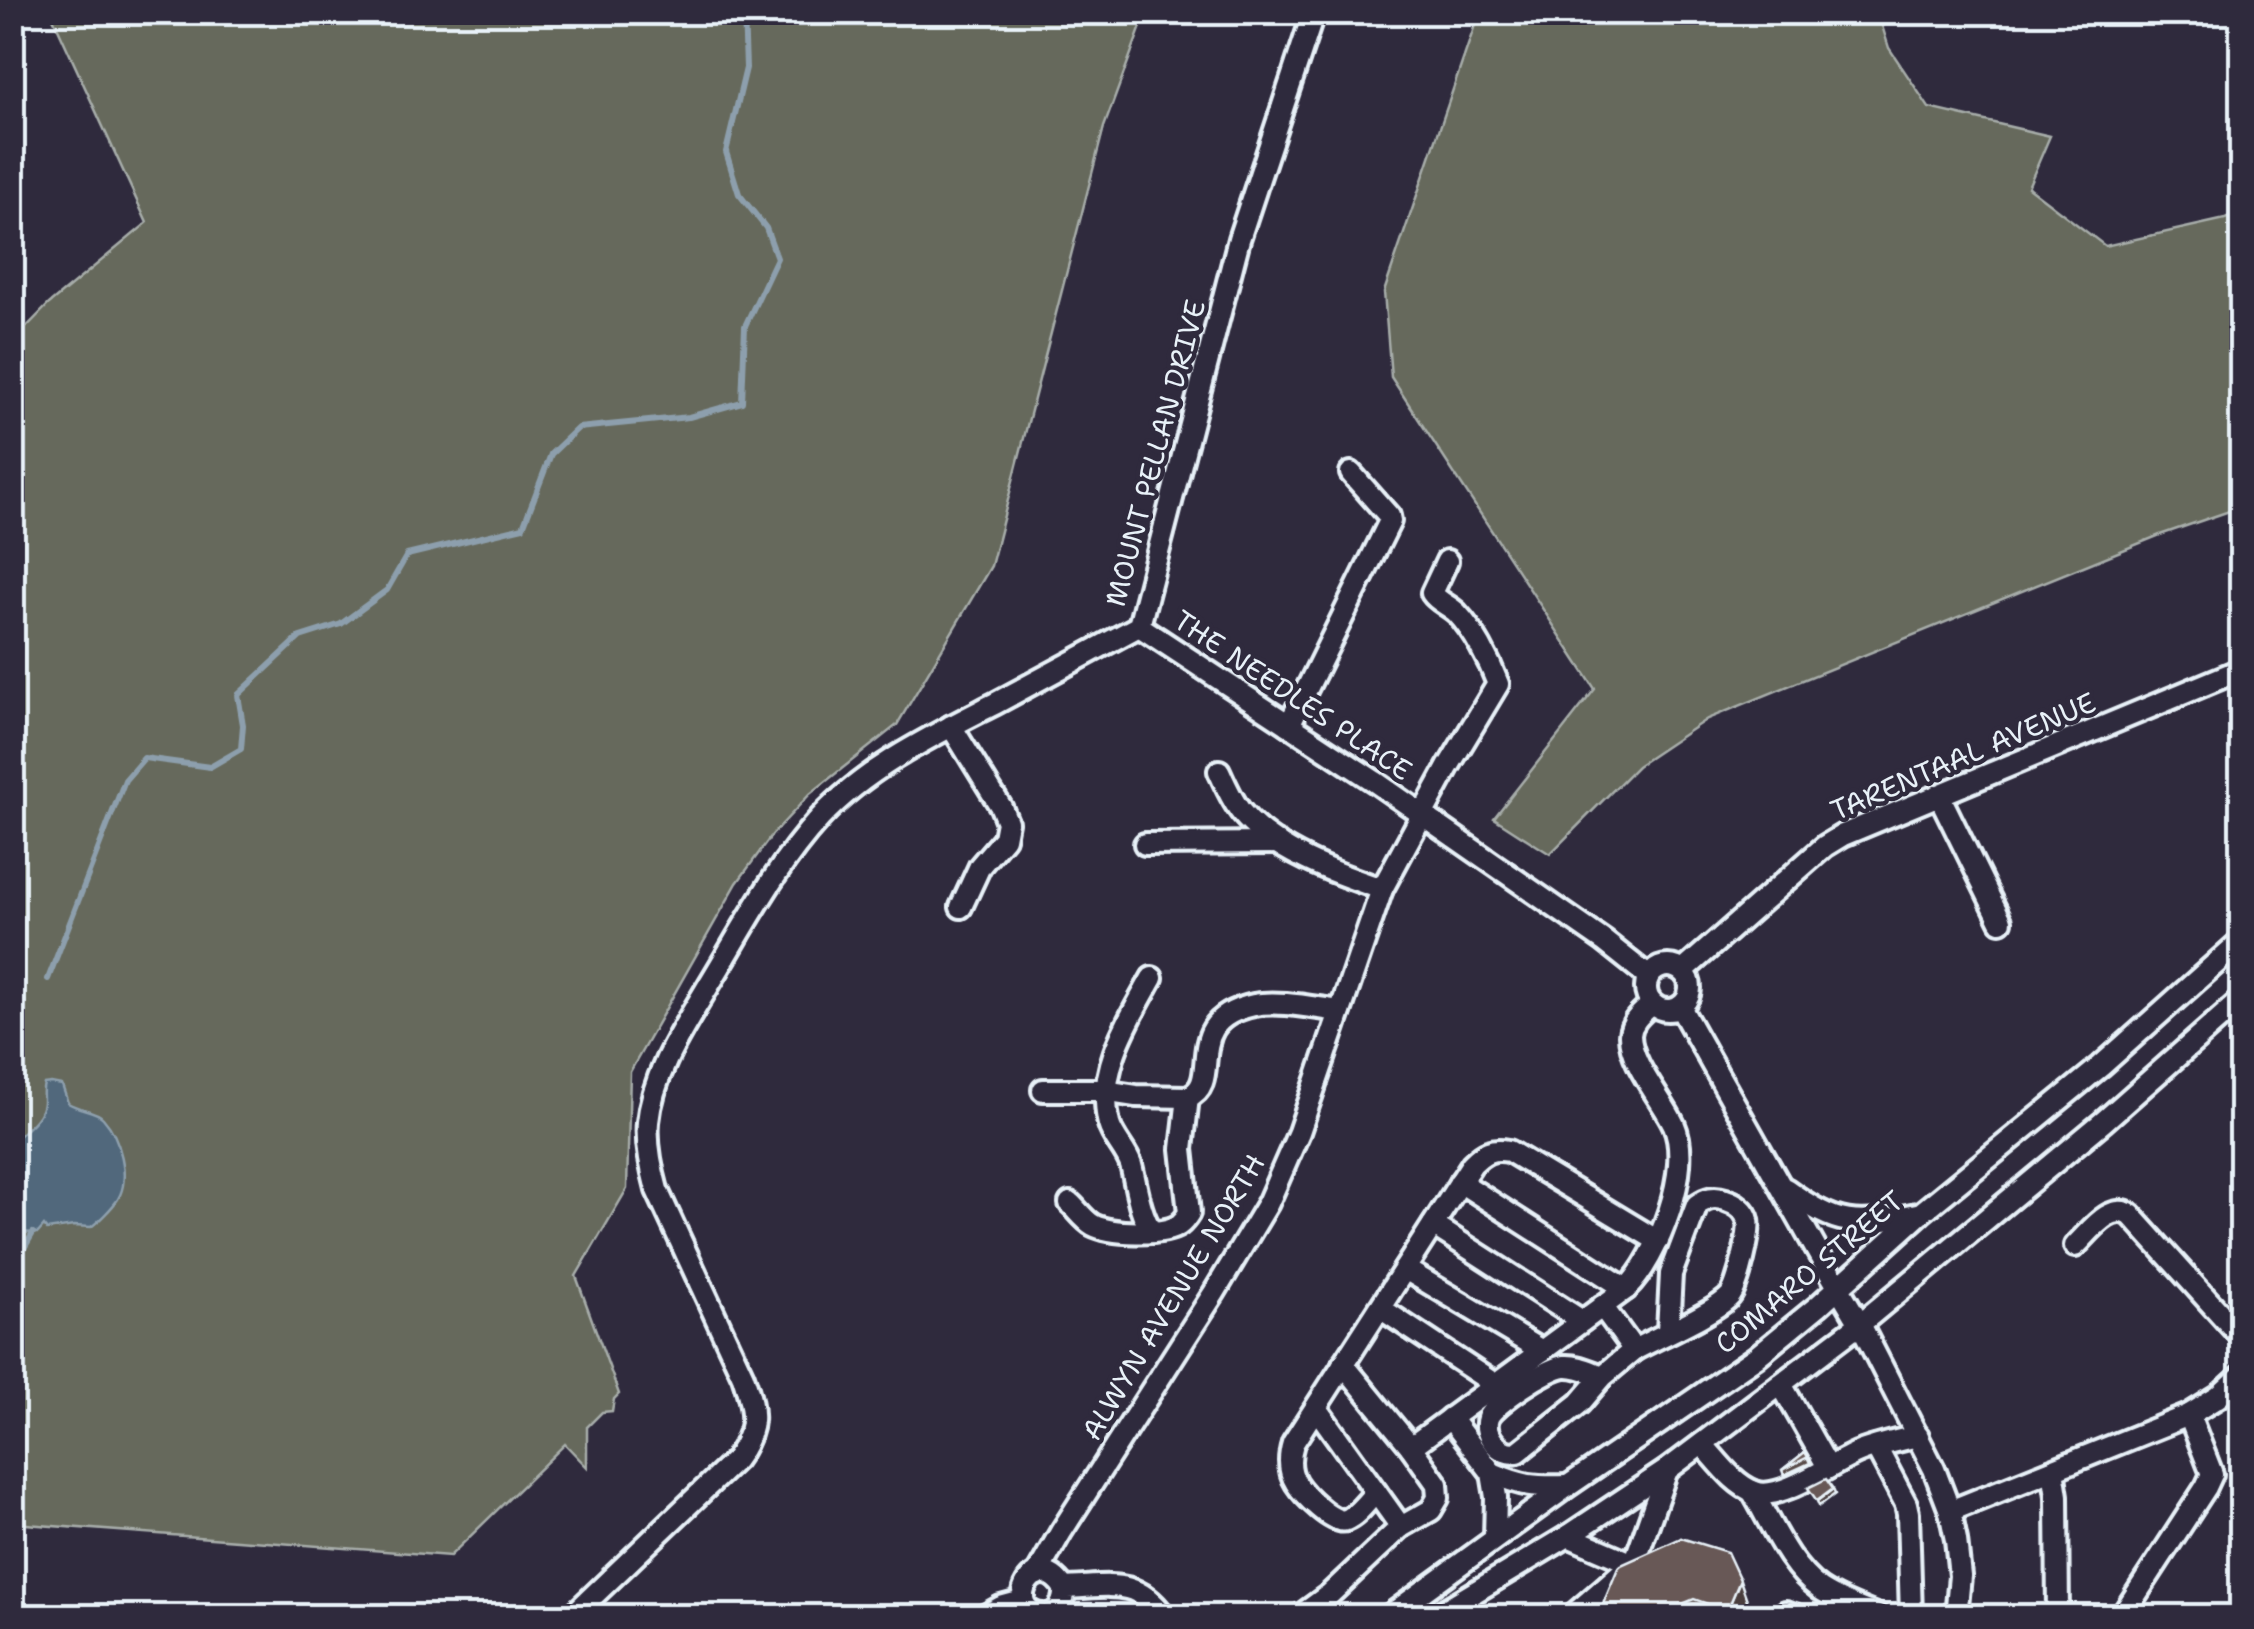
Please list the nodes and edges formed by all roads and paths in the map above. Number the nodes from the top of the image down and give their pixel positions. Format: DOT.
graph roads {
  1 [pos="1314,12"];
  2 [pos="1351,473"];
  3 [pos="1447,561"];
  4 [pos="1139,626"];
  5 [pos="2242,669"];
  6 [pos="1289,725"];
  7 [pos="951,726"];
  8 [pos="1220,771"];
  9 [pos="1939,794"];
  10 [pos="1419,812"];
  11 [pos="1280,843"];
  12 [pos="1145,844"];
  13 [pos="1382,889"];
  14 [pos="962,906"];
  15 [pos="2001,920"];
  16 [pos="2242,940"];
  17 [pos="1684,972"];
  18 [pos="1648,976"];
  19 [pos="1152,978"];
  20 [pos="2242,998"];
  21 [pos="1652,1004"];
  22 [pos="1680,1007"];
  23 [pos="1340,1011"];
  24 [pos="1043,1090"];
  25 [pos="1106,1092"];
  26 [pos="1188,1097"];
  27 [pos="1460,1182"];
  28 [pos="1780,1184"];
  29 [pos="1070,1202"];
  30 [pos="1921,1213"];
  31 [pos="1433,1225"];
  32 [pos="1152,1232"];
  33 [pos="1658,1241"];
  34 [pos="2075,1246"];
  35 [pos="1405,1269"];
  36 [pos="1626,1289"];
  37 [pos="1838,1289"];
  38 [pos="1602,1306"];
  39 [pos="1380,1308"];
  40 [pos="1582,1321"];
  41 [pos="1860,1324"];
  42 [pos="1668,1331"];
  43 [pos="2242,1338"];
  44 [pos="1634,1350"];
  45 [pos="1542,1351"];
  46 [pos="1344,1364"];
  47 [pos="2242,1375"];
  48 [pos="1603,1376"];
  49 [pos="1781,1384"];
  50 [pos="1496,1385"];
  51 [pos="1316,1408"];
  52 [pos="2189,1415"];
  53 [pos="1450,1418"];
  54 [pos="1918,1436"];
  55 [pos="1702,1444"];
  56 [pos="1876,1446"];
  57 [pos="1412,1448"];
  58 [pos="1828,1466"];
  59 [pos="1667,1470"];
  60 [pos="2053,1470"];
  61 [pos="1492,1473"];
  62 [pos="1568,1486"];
  63 [pos="1752,1491"];
  64 [pos="1376,1492"];
  65 [pos="1950,1511"];
  66 [pos="1401,1527"];
  67 [pos="1568,1536"];
  68 [pos="1495,1538"];
  69 [pos="1633,1562"];
  70 [pos="1037,1574"];
  71 [pos="1064,1588"];
  72 [pos="1034,1611"];
  73 [pos="1157,1614"];
  74 [pos="572,1616"];
  75 [pos="986,1616"];
  76 [pos="1300,1616"];
  77 [pos="1388,1616"];
  78 [pos="1436,1616"];
  79 [pos="1572,1616"];
  80 [pos="1878,1616"];
  81 [pos="1910,1616"];
  82 [pos="1956,1616"];
  83 [pos="2058,1616"];
  84 [pos="2122,1616"];
  1 -- 4 [label="street, MOUNT PELLAN DRIVE"];
  2 -- 6 [label="street"];
  3 -- 10 [label="street, ALWYN AVENUE NORTH"];
  4 -- 6 [label="street, THE NEEDLES PLACE"];
  4 -- 7 [label="street, MOUNT PELLAN DRIVE"];
  5 -- 9 [label="street, TARENTAAL AVENUE"];
  6 -- 10 [label="street, THE NEEDLES PLACE"];
  7 -- 14 [label="street"];
  7 -- 74 [label="street, MOUNT PELLAN DRIVE"];
  8 -- 11 [label="street"];
  9 -- 15 [label="street"];
  9 -- 17 [label="street, TARENTAAL AVENUE"];
  10 -- 13 [label="street, ALWYN AVENUE NORTH"];
  10 -- 18 [label="street, THE NEEDLES PLACE"];
  11 -- 12 [label="street"];
  11 -- 13 [label="street"];
  13 -- 23 [label="street, ALWYN AVENUE NORTH"];
  16 -- 30 [label="street, COMARO STREET"];
  17 -- 18 [label="street"];
  17 -- 22 [label="street"];
  18 -- 21 [label="street"];
  19 -- 25 [label="street"];
  20 -- 41 [label="street"];
  21 -- 22 [label="street"];
  21 -- 33 [label="street"];
  22 -- 28 [label="street"];
  23 -- 26 [label="street"];
  23 -- 70 [label="street, ALWYN AVENUE NORTH"];
  24 -- 25 [label="street"];
  25 -- 26 [label="street"];
  25 -- 32 [label="street"];
  26 -- 32 [label="street"];
  27 -- 31 [label="street"];
  27 -- 33 [label="street"];
  27 -- 36 [label="street"];
  28 -- 30 [label="street"];
  28 -- 37 [label="street"];
  29 -- 32 [label="street"];
  30 -- 37 [label="street, COMARO STREET"];
  31 -- 35 [label="street"];
  31 -- 40 [label="street"];
  33 -- 36 [label="street"];
  34 -- 43 [label="street"];
  35 -- 39 [label="street"];
  35 -- 45 [label="street"];
  36 -- 38 [label="street"];
  37 -- 41 [label="street"];
  37 -- 62 [label="street, COMARO STREET"];
  38 -- 40 [label="street"];
  38 -- 44 [label="street"];
  39 -- 46 [label="street"];
  39 -- 50 [label="street"];
  40 -- 45 [label="street"];
  41 -- 49 [label="street"];
  41 -- 54 [label="street"];
  42 -- 42 [label="street"];
  42 -- 44 [label="street"];
  44 -- 48 [label="street"];
  45 -- 50 [label="street"];
  46 -- 51 [label="street"];
  46 -- 57 [label="street"];
  47 -- 52 [label="street"];
  48 -- 48 [label="street"];
  49 -- 55 [label="street"];
  49 -- 58 [label="street"];
  50 -- 53 [label="street"];
  51 -- 64 [label="street"];
  51 -- 64 [label="street"];
  52 -- 60 [label="street"];
  52 -- 84 [label="street"];
  53 -- 57 [label="street"];
  53 -- 61 [label="street"];
  54 -- 56 [label="street"];
  54 -- 65 [label="street"];
  55 -- 59 [label="street"];
  55 -- 63 [label="street"];
  56 -- 58 [label="street"];
  56 -- 81 [label="street"];
  57 -- 66 [label="street"];
  58 -- 63 [label="street"];
  59 -- 67 [label="street"];
  59 -- 69 [label="street"];
  60 -- 65 [label="street"];
  60 -- 83 [label="street"];
  61 -- 62 [label="street"];
  61 -- 68 [label="street"];
  62 -- 68 [label="street, COMARO STREET"];
  63 -- 80 [label="street"];
  64 -- 66 [label="street"];
  65 -- 82 [label="street"];
  66 -- 76 [label="street"];
  67 -- 69 [label="street"];
  67 -- 78 [label="street"];
  68 -- 77 [label="street, COMARO STREET"];
  69 -- 79 [label="street"];
  70 -- 71 [label="street"];
  70 -- 72 [label="street"];
  71 -- 72 [label="street"];
  71 -- 73 [label="street"];
  72 -- 75 [label="street"];
}
